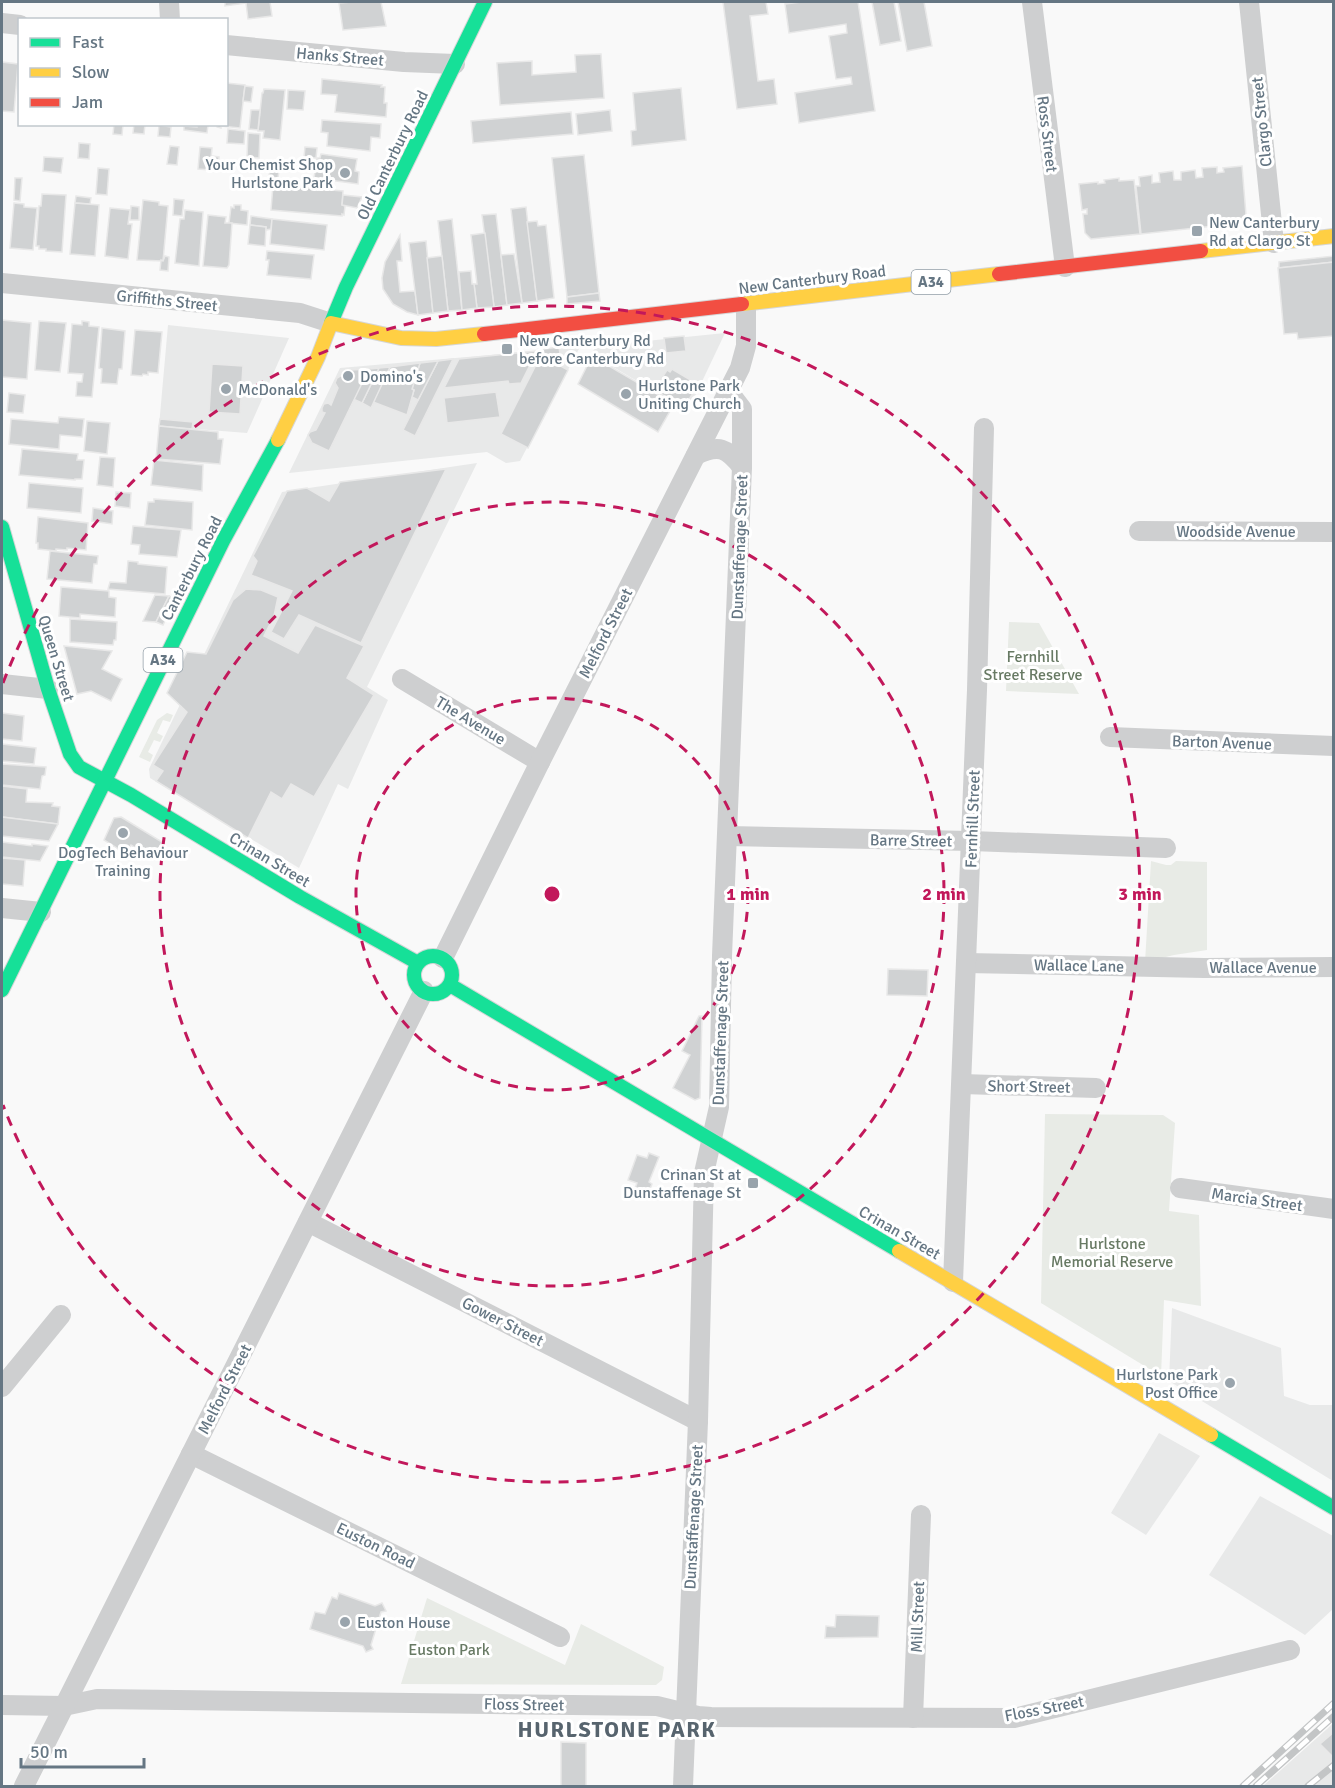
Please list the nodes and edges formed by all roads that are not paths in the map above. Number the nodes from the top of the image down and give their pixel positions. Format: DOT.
graph roads {
  1 [pos="169,2"];
  2 [pos="485,2"];
  3 [pos="1032,2"];
  4 [pos="1249,2"];
  5 [pos="170,18"];
  6 [pos="2,23"];
  7 [pos="18,25"];
  8 [pos="228,45"];
  9 [pos="455,64"];
  10 [pos="1334,236"];
  11 [pos="1274,243"];
  12 [pos="1065,267"];
  13 [pos="2,283"];
  14 [pos="746,303"];
  15 [pos="331,323"];
  16 [pos="725,399"];
  17 [pos="984,428"];
  18 [pos="696,455"];
  19 [pos="742,467"];
  20 [pos="2,527"];
  21 [pos="1139,531"];
  22 [pos="1334,532"];
  23 [pos="402,679"];
  24 [pos="2,684"];
  25 [pos="48,689"];
  26 [pos="1110,737"];
  27 [pos="1334,746"];
  28 [pos="540,762"];
  29 [pos="105,781"];
  30 [pos="728,836"];
  31 [pos="971,841"];
  32 [pos="1166,848"];
  33 [pos="2,908"];
  34 [pos="41,912"];
  35 [pos="443,958"];
  36 [pos="418,963"];
  37 [pos="966,963"];
  38 [pos="1334,967"];
  39 [pos="1192,968"];
  40 [pos="450,985"];
  41 [pos="2,990"];
  42 [pos="424,991"];
  43 [pos="962,1084"];
  44 [pos="1096,1088"];
  45 [pos="712,1140"];
  46 [pos="1180,1188"];
  47 [pos="1334,1209"];
  48 [pos="308,1222"];
  49 [pos="953,1282"];
  50 [pos="62,1315"];
  51 [pos="2,1387"];
  52 [pos="698,1421"];
  53 [pos="191,1454"];
  54 [pos="1334,1508"];
  55 [pos="921,1515"];
  56 [pos="560,1637"];
  57 [pos="1290,1650"];
  58 [pos="2,1705"];
  59 [pos="64,1706"];
  60 [pos="687,1713"];
  61 [pos="913,1718"];
  62 [pos="24,1786"];
  63 [pos="683,1786"];
  1 -- 5 [label="street"];
  2 -- 9 [label="main road, Old Canterbury Road"];
  3 -- 12 [label="street, Ross Street"];
  4 -- 11 [label="street, Clargo Street"];
  6 -- 7 [label="street"];
  8 -- 9 [label="street, Hanks Street"];
  9 -- 15 [label="main road, Old Canterbury Road"];
  10 -- 11 [label="main road, New Canterbury Road / A34"];
  11 -- 12 [label="main road, New Canterbury Road / A34"];
  12 -- 14 [label="main road, New Canterbury Road / A34"];
  13 -- 15 [label="street, Griffiths Street"];
  14 -- 15 [label="main road, New Canterbury Road / A34"];
  14 -- 16 [label="street, Melford Street"];
  15 -- 29 [label="main road, Canterbury Road / A34"];
  16 -- 18 [label="street, Melford Street"];
  16 -- 19 [label="street, Dunstaffenage Street"];
  17 -- 31 [label="street, Fernhill Street"];
  18 -- 19 [label="street"];
  18 -- 28 [label="street, Melford Street"];
  19 -- 30 [label="street, Dunstaffenage Street"];
  20 -- 25 [label="main road, Queen Street"];
  21 -- 22 [label="street, Woodside Avenue"];
  23 -- 28 [label="street, The Avenue"];
  24 -- 25 [label="street"];
  25 -- 29 [label="main road, Queen Street"];
  26 -- 27 [label="street, Barton Avenue"];
  28 -- 35 [label="street, Melford Street"];
  29 -- 34 [label="main road, Canterbury Road / A34"];
  29 -- 36 [label="main road, Crinan Street"];
  30 -- 31 [label="street, Barre Street"];
  30 -- 45 [label="street, Dunstaffenage Street"];
  31 -- 32 [label="street, Barre Street"];
  31 -- 37 [label="street, Fernhill Street"];
  33 -- 34 [label="street"];
  34 -- 41 [label="main road, Canterbury Road / A34"];
  35 -- 36 [label="main road"];
  35 -- 40 [label="main road"];
  36 -- 42 [label="main road"];
  37 -- 39 [label="street, Wallace Lane"];
  37 -- 43 [label="street, Fernhill Street"];
  38 -- 39 [label="street, Wallace Avenue"];
  40 -- 42 [label="main road"];
  40 -- 45 [label="main road, Crinan Street"];
  42 -- 48 [label="street, Melford Street"];
  43 -- 44 [label="street, Short Street"];
  43 -- 49 [label="street, Fernhill Street"];
  45 -- 49 [label="main road, Crinan Street"];
  45 -- 52 [label="street, Dunstaffenage Street"];
  46 -- 47 [label="street, Marcia Street"];
  48 -- 52 [label="street, Gower Street"];
  48 -- 53 [label="street, Melford Street"];
  49 -- 54 [label="main road, Crinan Street"];
  50 -- 51 [label="street"];
  52 -- 60 [label="street, Dunstaffenage Street"];
  53 -- 56 [label="street, Euston Road"];
  53 -- 59 [label="street, Melford Street"];
  55 -- 61 [label="street, Mill Street"];
  57 -- 61 [label="street, Floss Street"];
  58 -- 59 [label="street, Floss Street"];
  59 -- 60 [label="street, Floss Street"];
  59 -- 62 [label="street, Melford Street"];
  60 -- 61 [label="street, Floss Street"];
  60 -- 63 [label="street, Dunstaffenage Street"];
}
